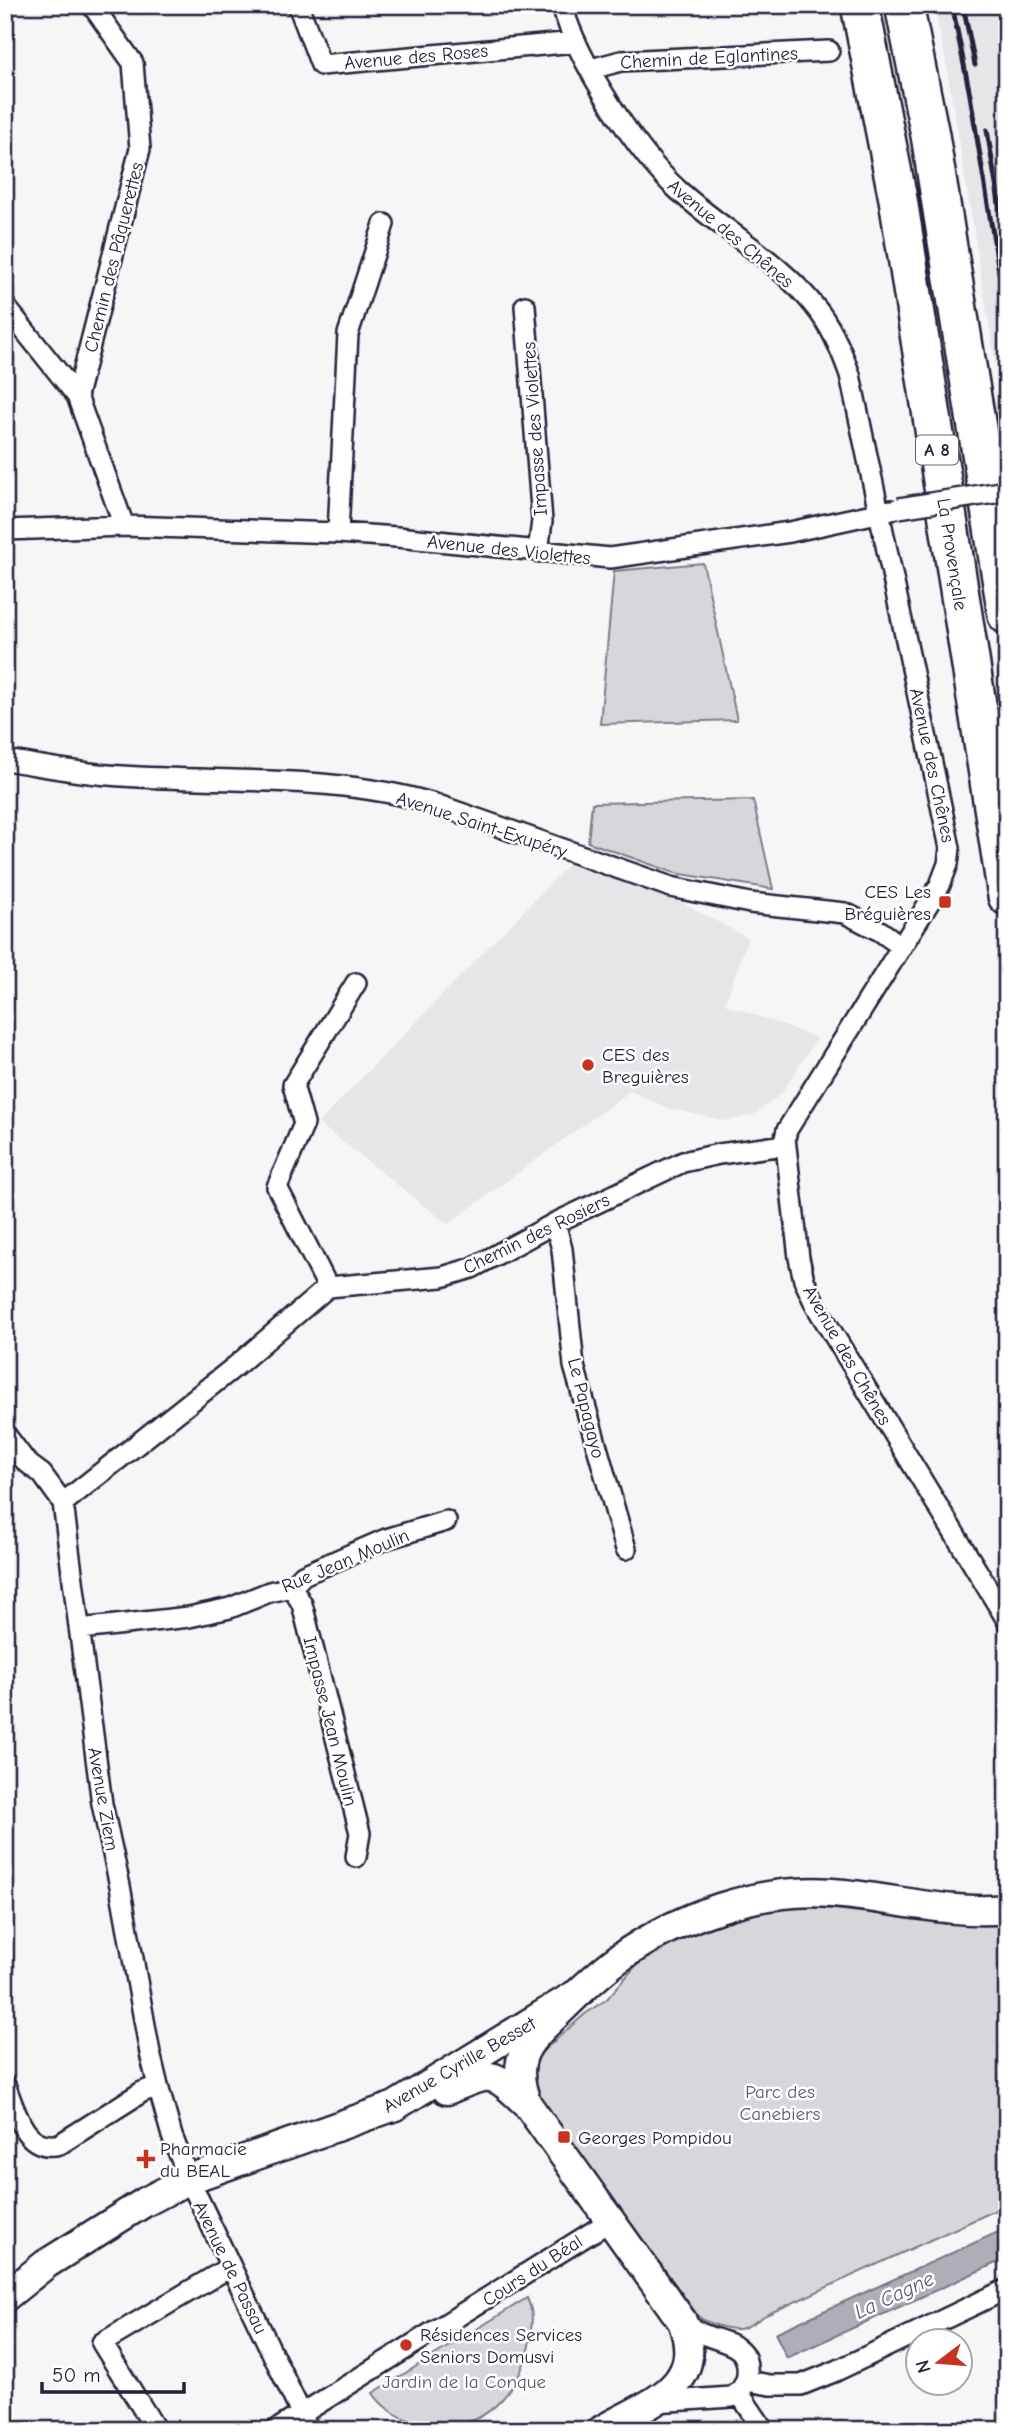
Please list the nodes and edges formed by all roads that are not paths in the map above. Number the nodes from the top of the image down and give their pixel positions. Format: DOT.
graph roads {
  1 [pos="92,5"];
  2 [pos="298,5"];
  3 [pos="562,5"];
  4 [pos="860,5"];
  5 [pos="904,5"];
  6 [pos="576,42"];
  7 [pos="829,51"];
  8 [pos="591,69"];
  9 [pos="384,224"];
  10 [pos="5,306"];
  11 [pos="525,306"];
  12 [pos="77,396"];
  13 [pos="1007,491"];
  14 [pos="879,513"];
  15 [pos="124,526"];
  16 [pos="5,530"];
  17 [pos="338,533"];
  18 [pos="538,552"];
  19 [pos="1007,615"];
  20 [pos="5,760"];
  21 [pos="1007,896"];
  22 [pos="901,946"];
  23 [pos="356,983"];
  24 [pos="785,1145"];
  25 [pos="555,1223"];
  26 [pos="328,1287"];
  27 [pos="5,1434"];
  28 [pos="63,1503"];
  29 [pos="446,1521"];
  30 [pos="626,1549"];
  31 [pos="292,1587"];
  32 [pos="1007,1620"];
  33 [pos="80,1629"];
  34 [pos="356,1857"];
  35 [pos="1007,1909"];
  36 [pos="575,1995"];
  37 [pos="5,2085"];
  38 [pos="158,2086"];
  39 [pos="527,2104"];
  40 [pos="394,2106"];
  41 [pos="189,2179"];
  42 [pos="610,2221"];
  43 [pos="230,2267"];
  44 [pos="1007,2289"];
  45 [pos="5,2297"];
  46 [pos="682,2321"];
  47 [pos="955,2321"];
  48 [pos="934,2325"];
  49 [pos="743,2387"];
  50 [pos="654,2402"];
  51 [pos="305,2422"];
  52 [pos="156,2430"];
  53 [pos="276,2430"];
  54 [pos="602,2430"];
  55 [pos="764,2430"];
  1 -- 12 [label="street, Chemin des Pâquerettes"];
  2 -- 6 [label="street, Avenue des Roses"];
  3 -- 6 [label="street, Avenue des Chênes"];
  4 -- 21 [label="highway, La Provençale / A 8"];
  5 -- 19 [label="highway, A 8"];
  6 -- 8 [label="street, Avenue des Chênes"];
  7 -- 8 [label="street, Chemin de Eglantines"];
  8 -- 14 [label="street, Avenue des Chênes"];
  9 -- 17 [label="street"];
  10 -- 12 [label="street"];
  11 -- 18 [label="street, Impasse des Violettes"];
  12 -- 15 [label="street"];
  13 -- 14 [label="street, Avenue des Violettes, bridge"];
  14 -- 18 [label="street, Avenue des Violettes"];
  14 -- 22 [label="street, Avenue des Chênes"];
  15 -- 16 [label="street, Avenue des Violettes"];
  15 -- 17 [label="street, Avenue des Violettes"];
  17 -- 18 [label="street, Avenue des Violettes"];
  20 -- 22 [label="street, Avenue Saint-Exupéry"];
  22 -- 24 [label="street, Avenue des Chênes"];
  23 -- 26 [label="street"];
  24 -- 25 [label="street, Chemin des Rosiers"];
  24 -- 32 [label="street, Avenue des Chênes"];
  25 -- 26 [label="street, Chemin des Rosiers"];
  25 -- 30 [label="street, Le Papagayo"];
  26 -- 28 [label="street"];
  27 -- 28 [label="street, Avenue Ziem"];
  28 -- 33 [label="street, Avenue Ziem"];
  29 -- 31 [label="street, Rue Jean Moulin"];
  31 -- 33 [label="street, Rue Jean Moulin"];
  31 -- 34 [label="street, Impasse Jean Moulin"];
  33 -- 38 [label="street, Avenue Ziem"];
  35 -- 36 [label="main road, Avenue Cyrille Besset"];
  36 -- 39 [label="main road, Avenue Cyrille Besset"];
  36 -- 40 [label="main road, Avenue Cyrille Besset"];
  37 -- 38 [label="street"];
  38 -- 41 [label="street, Avenue Ziem"];
  39 -- 40 [label="main road"];
  39 -- 42 [label="main road"];
  40 -- 41 [label="main road, Avenue Cyrille Besset"];
  41 -- 43 [label="street, Avenue de Passau"];
  41 -- 45 [label="main road, Avenue Cyrille Besset"];
  42 -- 46 [label="main road"];
  42 -- 51 [label="street, Cours du Béal"];
  43 -- 51 [label="street, Avenue de Passau"];
  43 -- 52 [label="street"];
  44 -- 48 [label="street"];
  46 -- 49 [label="street"];
  46 -- 50 [label="main road"];
  47 -- 48 [label="street"];
  48 -- 49 [label="street"];
  49 -- 50 [label="street"];
  49 -- 55 [label="street"];
  50 -- 54 [label="main road"];
  51 -- 53 [label="street, Cours du Béal"];
}
